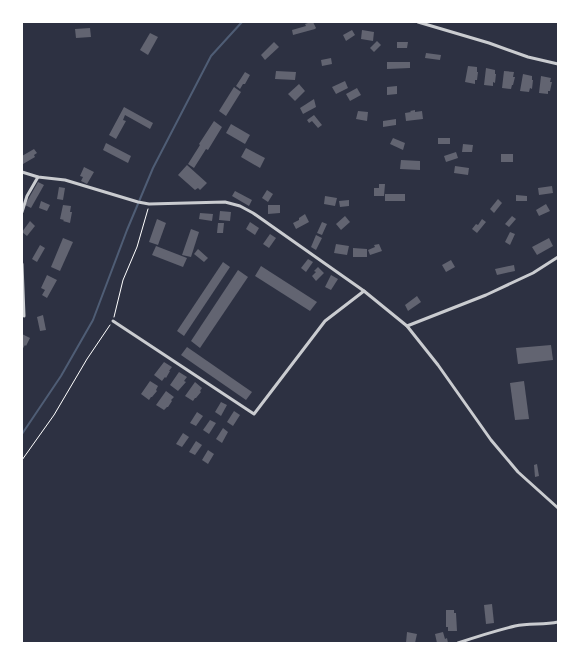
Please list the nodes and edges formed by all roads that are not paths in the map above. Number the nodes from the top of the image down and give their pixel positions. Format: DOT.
graph roads {
  1 [pos="418,22"];
  2 [pos="558,64"];
  3 [pos="22,172"];
  4 [pos="38,176"];
  5 [pos="22,212"];
  6 [pos="558,258"];
  7 [pos="22,264"];
  8 [pos="364,292"];
  9 [pos="24,316"];
  10 [pos="113,321"];
  11 [pos="407,326"];
  12 [pos="558,508"];
  13 [pos="558,622"];
  14 [pos="458,643"];
  1 -- 2 [label="street"];
  3 -- 4 [label="street"];
  4 -- 5 [label="street"];
  4 -- 8 [label="street"];
  6 -- 11 [label="street"];
  7 -- 9 [label="street"];
  8 -- 10 [label="street"];
  8 -- 11 [label="street"];
  11 -- 12 [label="street"];
  13 -- 14 [label="street"];
}
